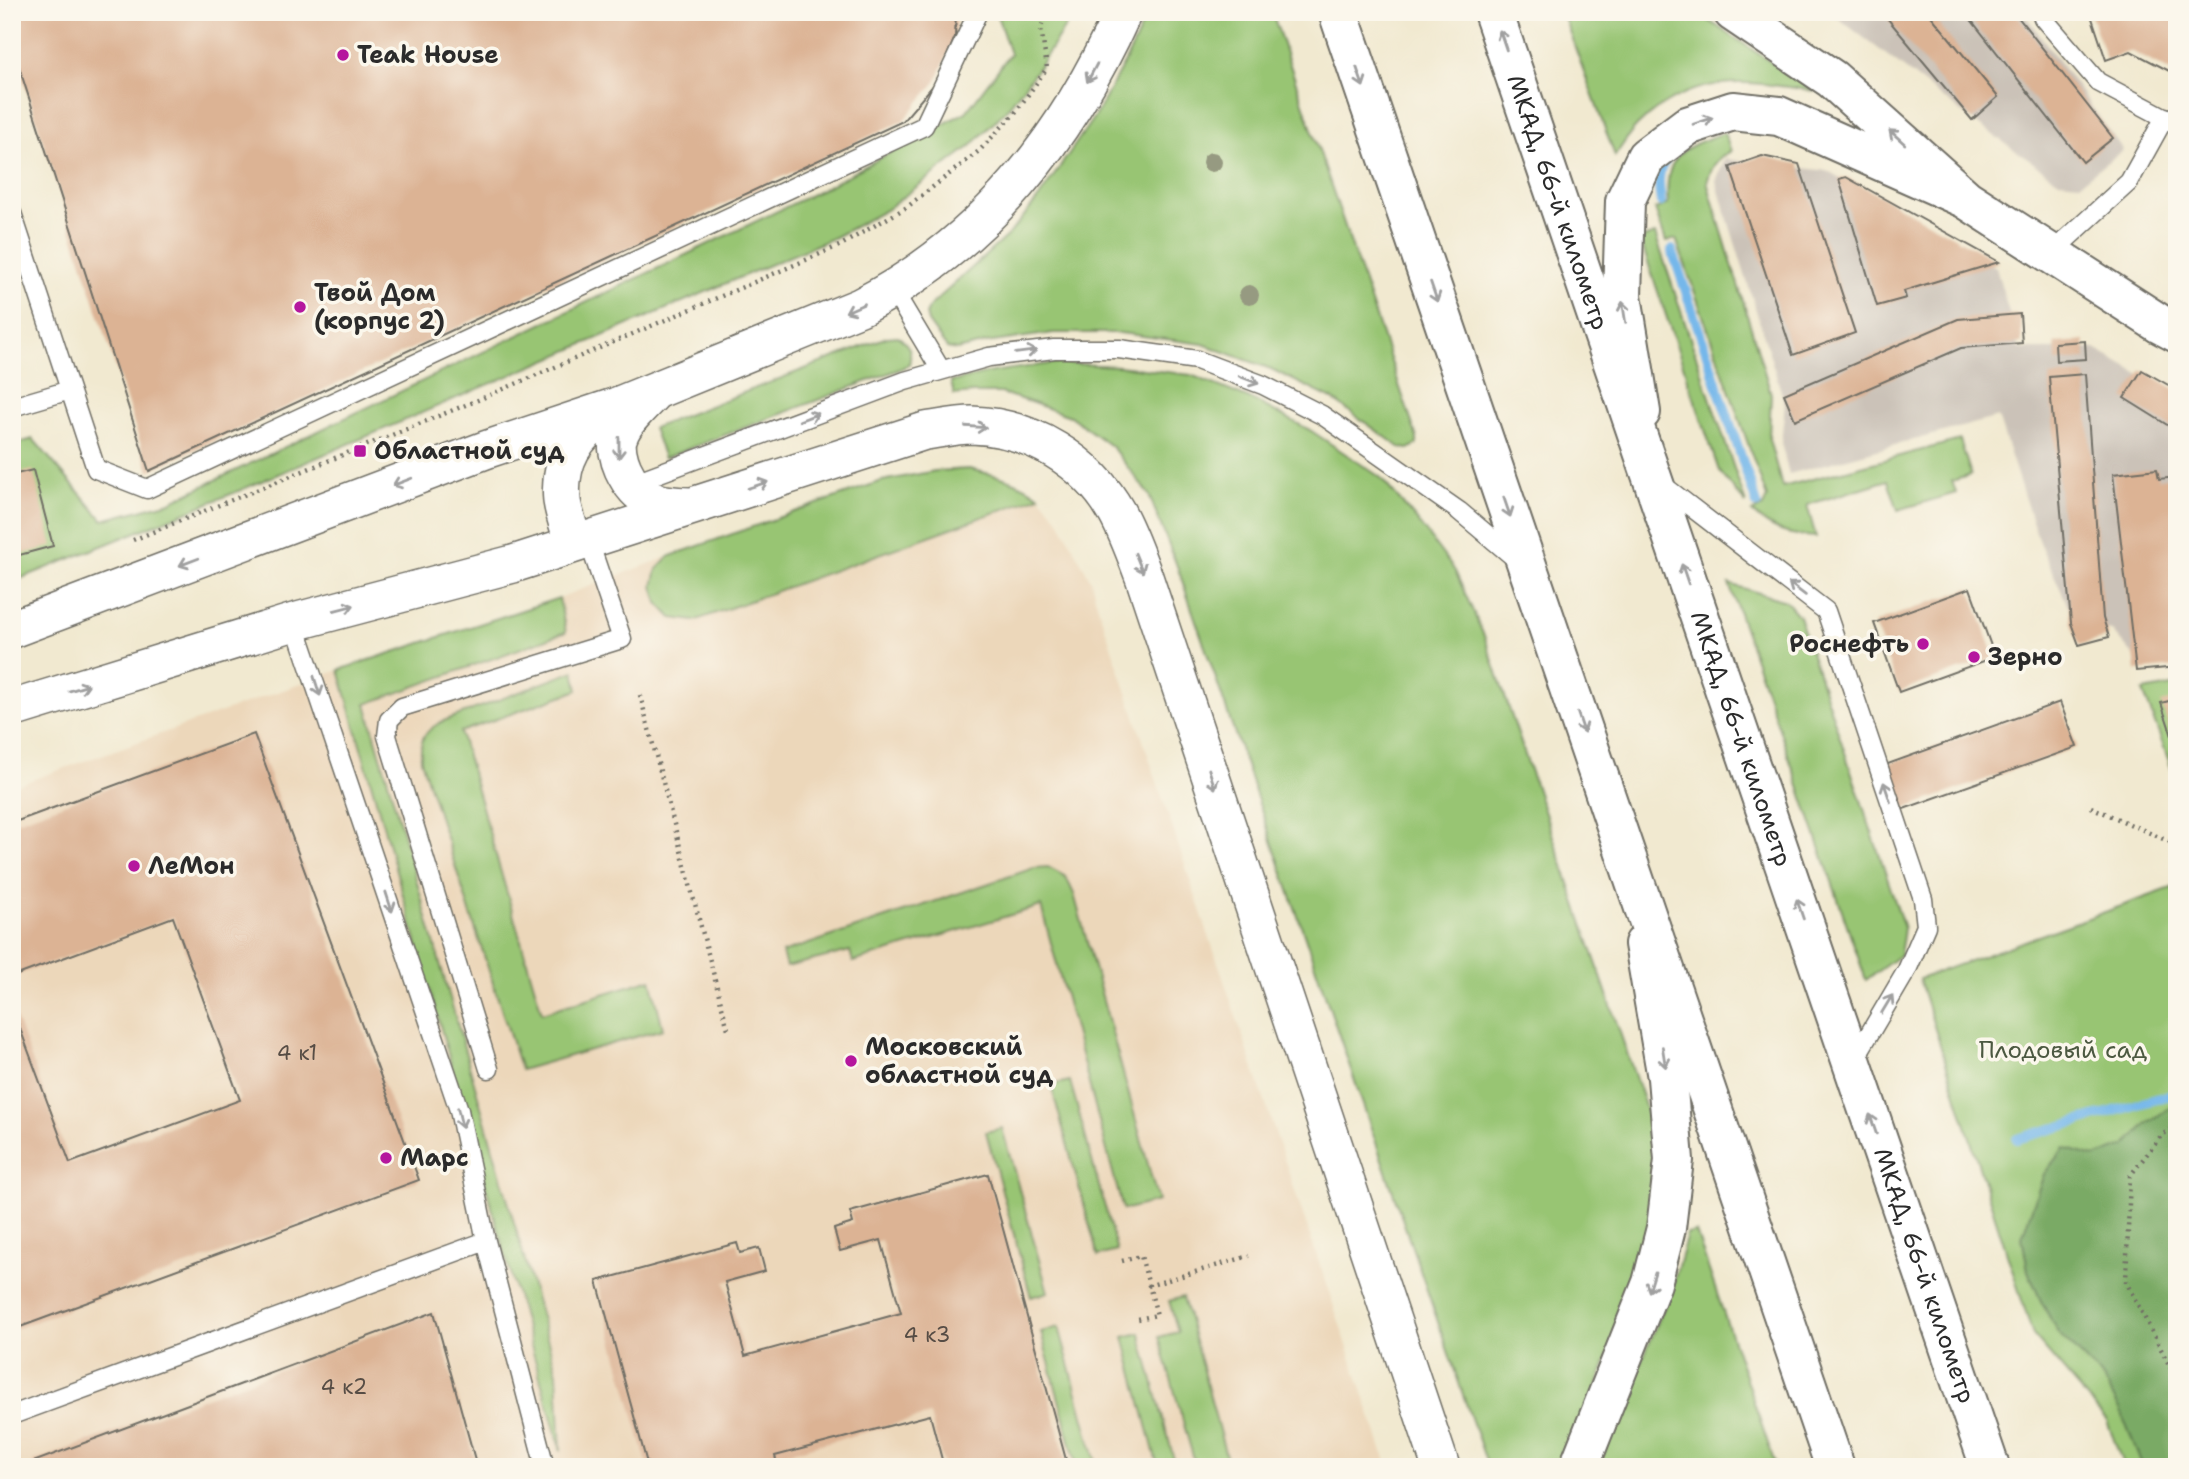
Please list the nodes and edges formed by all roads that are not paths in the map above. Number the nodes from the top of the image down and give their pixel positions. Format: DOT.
graph roads {
  1 [pos="978,12"];
  2 [pos="1123,12"];
  3 [pos="1338,12"];
  4 [pos="1493,12"];
  5 [pos="1733,12"];
  6 [pos="2041,12"];
  7 [pos="2171,121"];
  8 [pos="1966,199"];
  9 [pos="12,213"];
  10 [pos="2050,254"];
  11 [pos="893,290"];
  12 [pos="2177,333"];
  13 [pos="941,370"];
  14 [pos="70,390"];
  15 [pos="654,392"];
  16 [pos="617,406"];
  17 [pos="12,407"];
  18 [pos="1652,476"];
  19 [pos="630,484"];
  20 [pos="693,506"];
  21 [pos="581,542"];
  22 [pos="1528,569"];
  23 [pos="294,622"];
  24 [pos="12,629"];
  25 [pos="12,709"];
  26 [pos="1615,823"];
  27 [pos="1852,1063"];
  28 [pos="489,1069"];
  29 [pos="486,1241"];
  30 [pos="12,1415"];
  31 [pos="545,1467"];
  32 [pos="1441,1467"];
  33 [pos="1579,1467"];
  34 [pos="1835,1467"];
  35 [pos="1990,1467"];
  1 -- 14 [label="lane"];
  2 -- 11 [label="street, one-way"];
  3 -- 22 [label="main road, one-way"];
  18 -- 4 [label="main road, МКАД, 66-й километр, one-way"];
  8 -- 5 [label="main road, one-way"];
  6 -- 7 [label="lane"];
  7 -- 10 [label="lane"];
  8 -- 10 [label="main road"];
  18 -- 8 [label="main road, one-way"];
  9 -- 14 [label="lane"];
  10 -- 12 [label="main road"];
  11 -- 13 [label="lane"];
  11 -- 15 [label="street, one-way"];
  19 -- 13 [label="lane, one-way"];
  13 -- 22 [label="lane, one-way"];
  14 -- 17 [label="lane"];
  15 -- 16 [label="street"];
  15 -- 19 [label="street, one-way"];
  16 -- 21 [label="street"];
  16 -- 24 [label="street, one-way"];
  27 -- 18 [label="main road, МКАД, 66-й километр, one-way"];
  27 -- 18 [label="lane, one-way"];
  19 -- 20 [label="street"];
  20 -- 21 [label="street"];
  20 -- 32 [label="street, one-way"];
  23 -- 21 [label="street, one-way"];
  21 -- 28 [label="lane"];
  22 -- 26 [label="main road, one-way"];
  25 -- 23 [label="street, one-way"];
  23 -- 29 [label="lane, one-way"];
  26 -- 33 [label="main road, one-way"];
  26 -- 34 [label="main road"];
  35 -- 27 [label="main road, МКАД, 66-й километр, one-way"];
  29 -- 30 [label="lane"];
  29 -- 31 [label="lane"];
}
